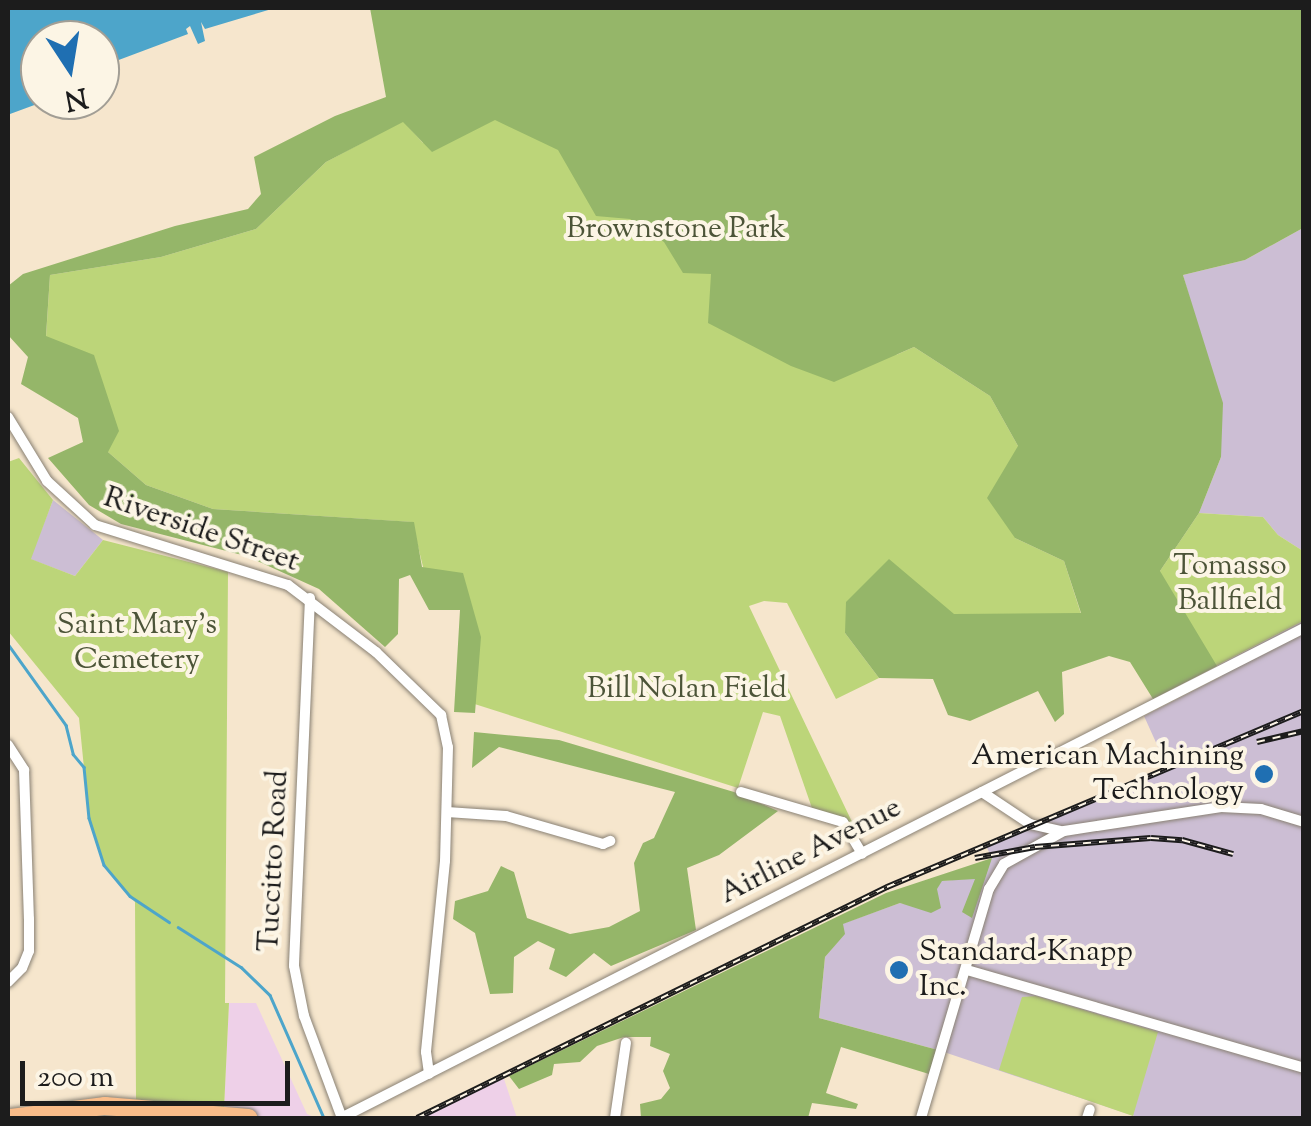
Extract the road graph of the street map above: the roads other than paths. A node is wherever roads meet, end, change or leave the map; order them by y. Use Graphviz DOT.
graph roads {
  1 [pos="8,417"];
  2 [pos="310,598"];
  3 [pos="1304,628"];
  4 [pos="8,745"];
  5 [pos="741,792"];
  6 [pos="982,792"];
  7 [pos="446,812"];
  8 [pos="1304,822"];
  9 [pos="1030,824"];
  10 [pos="1064,832"];
  11 [pos="610,841"];
  12 [pos="1030,850"];
  13 [pos="862,854"];
  14 [pos="967,970"];
  15 [pos="8,982"];
  16 [pos="626,1044"];
  17 [pos="1304,1068"];
  18 [pos="429,1074"];
  19 [pos="10,1118"];
  20 [pos="248,1118"];
  21 [pos="342,1118"];
  22 [pos="615,1118"];
  23 [pos="921,1118"];
  1 -- 2 [label="street, Riverside Street"];
  2 -- 7 [label="street, Riverside Street"];
  2 -- 21 [label="street, Tuccitto Road"];
  3 -- 6 [label="street, Airline Avenue"];
  4 -- 15 [label="street"];
  5 -- 13 [label="street"];
  6 -- 9 [label="street"];
  6 -- 13 [label="street, Airline Avenue"];
  7 -- 11 [label="street"];
  7 -- 18 [label="street, Riverside Street"];
  8 -- 10 [label="street"];
  9 -- 10 [label="street"];
  9 -- 12 [label="street"];
  10 -- 12 [label="street"];
  12 -- 14 [label="street"];
  13 -- 18 [label="street, Airline Avenue"];
  14 -- 17 [label="street"];
  14 -- 23 [label="street"];
  16 -- 22 [label="street"];
  18 -- 21 [label="street, Airline Avenue"];
  19 -- 20 [label="highway"];
}
